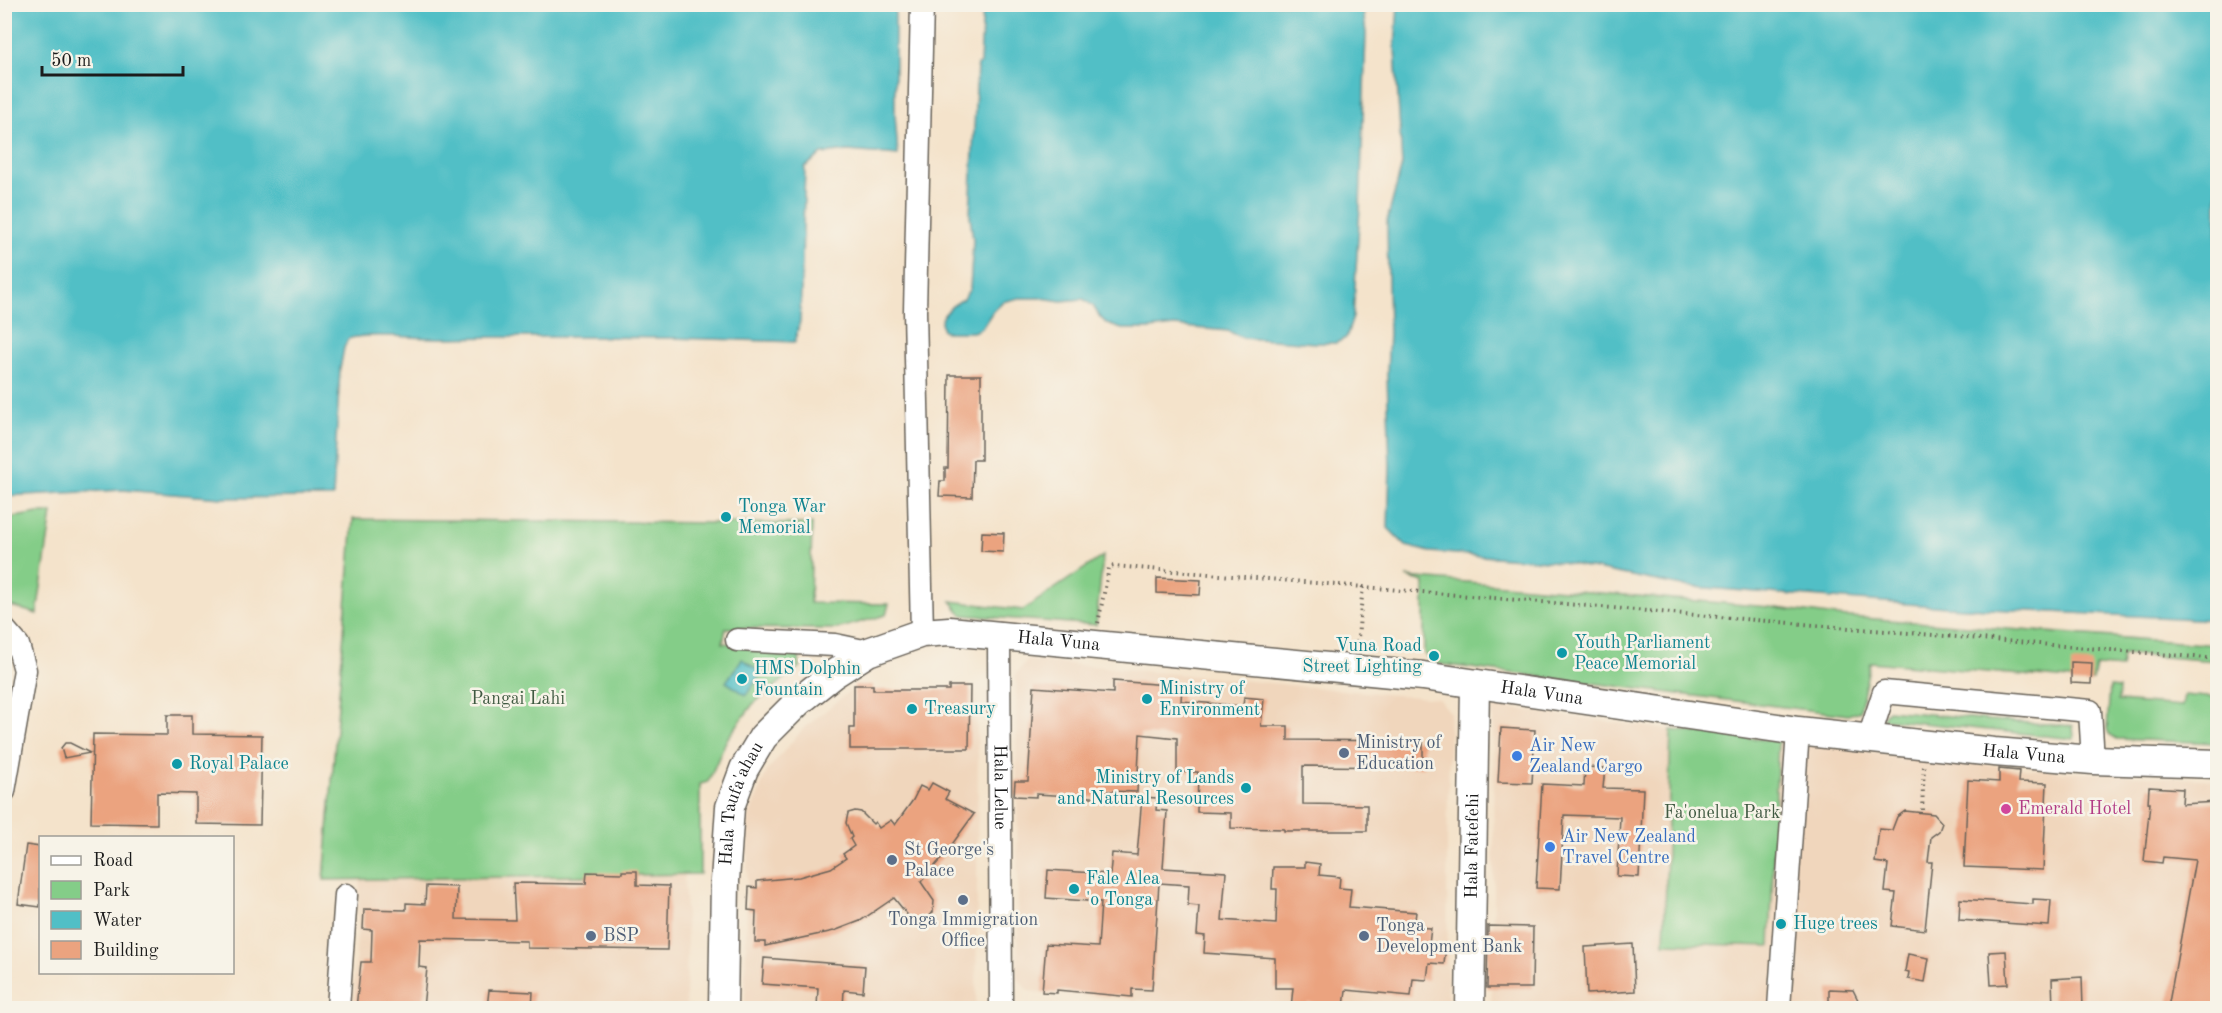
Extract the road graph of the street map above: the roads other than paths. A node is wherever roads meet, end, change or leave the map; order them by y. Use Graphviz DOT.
graph roads {
  1 [pos="922,4"];
  2 [pos="4,629"];
  3 [pos="922,633"];
  4 [pos="999,637"];
  5 [pos="737,640"];
  6 [pos="868,652"];
  7 [pos="1475,684"];
  8 [pos="1798,731"];
  9 [pos="1869,738"];
  10 [pos="2093,760"];
  11 [pos="2217,764"];
  12 [pos="4,791"];
  13 [pos="346,895"];
  14 [pos="338,1008"];
  15 [pos="723,1008"];
  16 [pos="1001,1008"];
  17 [pos="1470,1008"];
  18 [pos="1779,1008"];
  1 -- 3 [label="street"];
  2 -- 12 [label="street"];
  3 -- 4 [label="main road, Hala Vuna"];
  3 -- 6 [label="main road, Hala Vuna"];
  4 -- 7 [label="main road, Hala Vuna"];
  4 -- 16 [label="street, Hala Lelue"];
  5 -- 6 [label="street"];
  6 -- 15 [label="main road, Hala Taufa'ahau"];
  7 -- 8 [label="main road, Hala Vuna"];
  7 -- 17 [label="main road, Hala Fatefehi"];
  8 -- 9 [label="main road, Hala Vuna"];
  8 -- 18 [label="street"];
  9 -- 10 [label="main road, Hala Vuna"];
  9 -- 10 [label="street"];
  10 -- 11 [label="main road, Hala Vuna"];
  13 -- 14 [label="street"];
}
